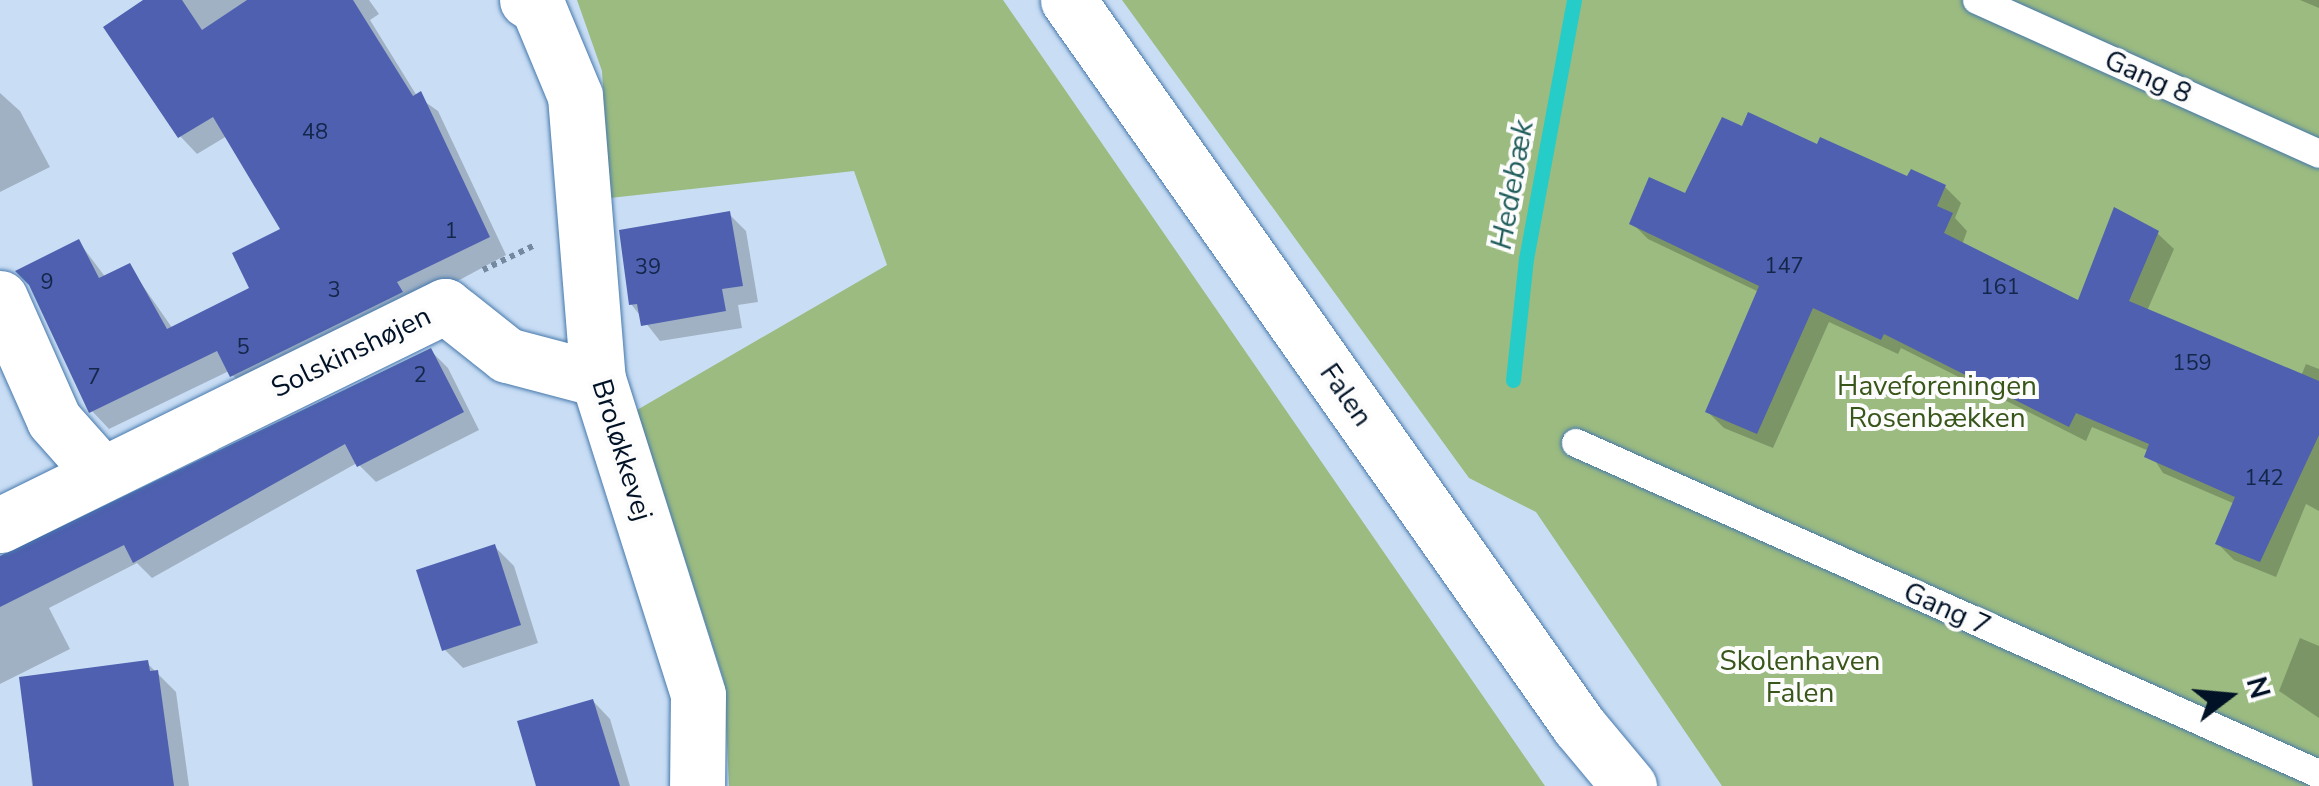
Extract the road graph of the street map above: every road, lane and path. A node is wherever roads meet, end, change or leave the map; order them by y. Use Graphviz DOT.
graph roads {
  1 [pos="526,0"];
  2 [pos="1068,0"];
  3 [pos="1977,0"];
  4 [pos="2319,154"];
  5 [pos="584,223"];
  6 [pos="0,298"];
  7 [pos="445,306"];
  8 [pos="598,379"];
  9 [pos="1576,443"];
  10 [pos="102,474"];
  11 [pos="0,525"];
  12 [pos="2319,774"];
  13 [pos="697,786"];
  14 [pos="1628,786"];
  1 -- 5 [label="street, Broløkkevej"];
  2 -- 14 [label="street, Falen"];
  3 -- 4 [label="lane, Gang 8"];
  5 -- 7 [label="path"];
  5 -- 8 [label="street, Broløkkevej"];
  6 -- 10 [label="street"];
  7 -- 8 [label="street, Solskinshøjen"];
  7 -- 10 [label="street, Solskinshøjen"];
  8 -- 13 [label="street, Broløkkevej"];
  9 -- 12 [label="lane, Gang 7"];
  10 -- 11 [label="street, Solskinshøjen"];
}
